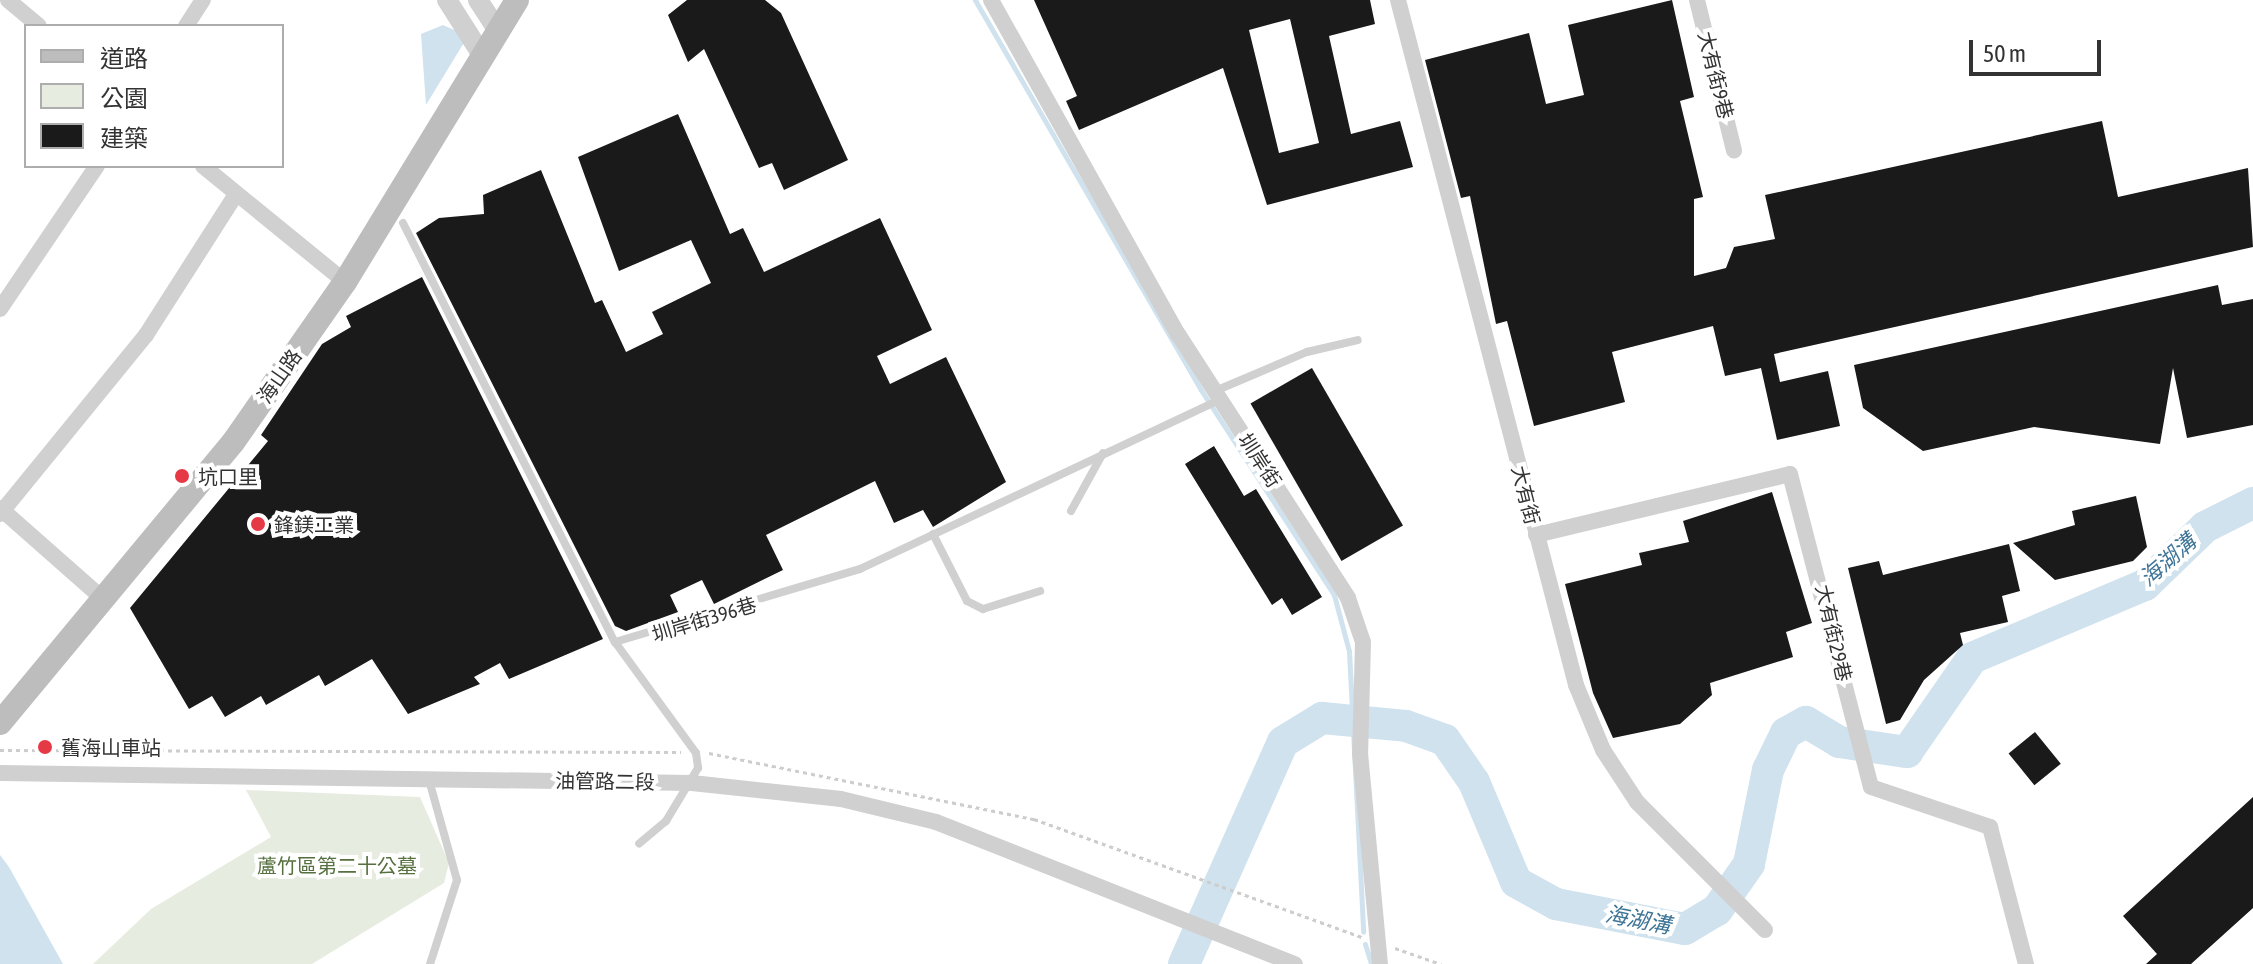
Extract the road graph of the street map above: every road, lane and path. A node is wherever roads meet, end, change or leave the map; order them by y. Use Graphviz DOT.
graph roads {
  1 [pos="8,0"];
  2 [pos="203,0"];
  3 [pos="447,0"];
  4 [pos="478,0"];
  5 [pos="517,0"];
  6 [pos="991,0"];
  7 [pos="1398,0"];
  8 [pos="1697,0"];
  9 [pos="37,24"];
  10 [pos="187,24"];
  11 [pos="498,31"];
  12 [pos="482,55"];
  13 [pos="1734,151"];
  14 [pos="96,168"];
  15 [pos="205,168"];
  16 [pos="236,194"];
  17 [pos="403,223"];
  18 [pos="345,282"];
  19 [pos="0,309"];
  20 [pos="1358,340"];
  21 [pos="1218,397"];
  22 [pos="1104,452"];
  23 [pos="1,511"];
  24 [pos="1071,511"];
  25 [pos="933,534"];
  26 [pos="1536,535"];
  27 [pos="1040,591"];
  28 [pos="102,598"];
  29 [pos="615,642"];
  30 [pos="0,723"];
  31 [pos="0,773"];
  32 [pos="429,780"];
  33 [pos="692,783"];
  34 [pos="639,844"];
  35 [pos="1212,883"];
  36 [pos="1765,930"];
  37 [pos="1375,941"];
  38 [pos="430,964"];
  39 [pos="1295,964"];
  40 [pos="1380,964"];
  41 [pos="1441,964"];
  42 [pos="2026,964"];
  1 -- 9 [label="street"];
  2 -- 10 [label="street"];
  3 -- 12 [label="street"];
  4 -- 11 [label="street"];
  5 -- 11 [label="main road, 海山路"];
  6 -- 21 [label="street, 圳岸街"];
  7 -- 26 [label="street, 大有街"];
  8 -- 13 [label="street, 大有街9巷"];
  11 -- 12 [label="main road, 海山路"];
  12 -- 18 [label="main road, 海山路"];
  14 -- 19 [label="street"];
  15 -- 16 [label="street"];
  16 -- 18 [label="street"];
  16 -- 23 [label="street"];
  17 -- 29 [label="lane"];
  18 -- 28 [label="main road, 海山路"];
  20 -- 21 [label="lane, 圳岸街396巷"];
  21 -- 22 [label="lane, 圳岸街396巷"];
  21 -- 37 [label="street, 圳岸街"];
  22 -- 24 [label="lane"];
  22 -- 25 [label="lane, 圳岸街396巷"];
  23 -- 28 [label="street"];
  25 -- 27 [label="lane"];
  25 -- 29 [label="lane, 圳岸街396巷"];
  26 -- 36 [label="street, 大有街"];
  26 -- 42 [label="street, 大有街29巷"];
  28 -- 30 [label="main road, 海山路"];
  29 -- 33 [label="lane"];
  31 -- 32 [label="street, 油管路二段"];
  32 -- 33 [label="street, 油管路二段"];
  32 -- 38 [label="lane"];
  33 -- 34 [label="lane"];
  33 -- 39 [label="street, 油管路二段"];
  35 -- 37 [label="path"];
  37 -- 40 [label="street, 圳岸街"];
  37 -- 41 [label="path"];
}
